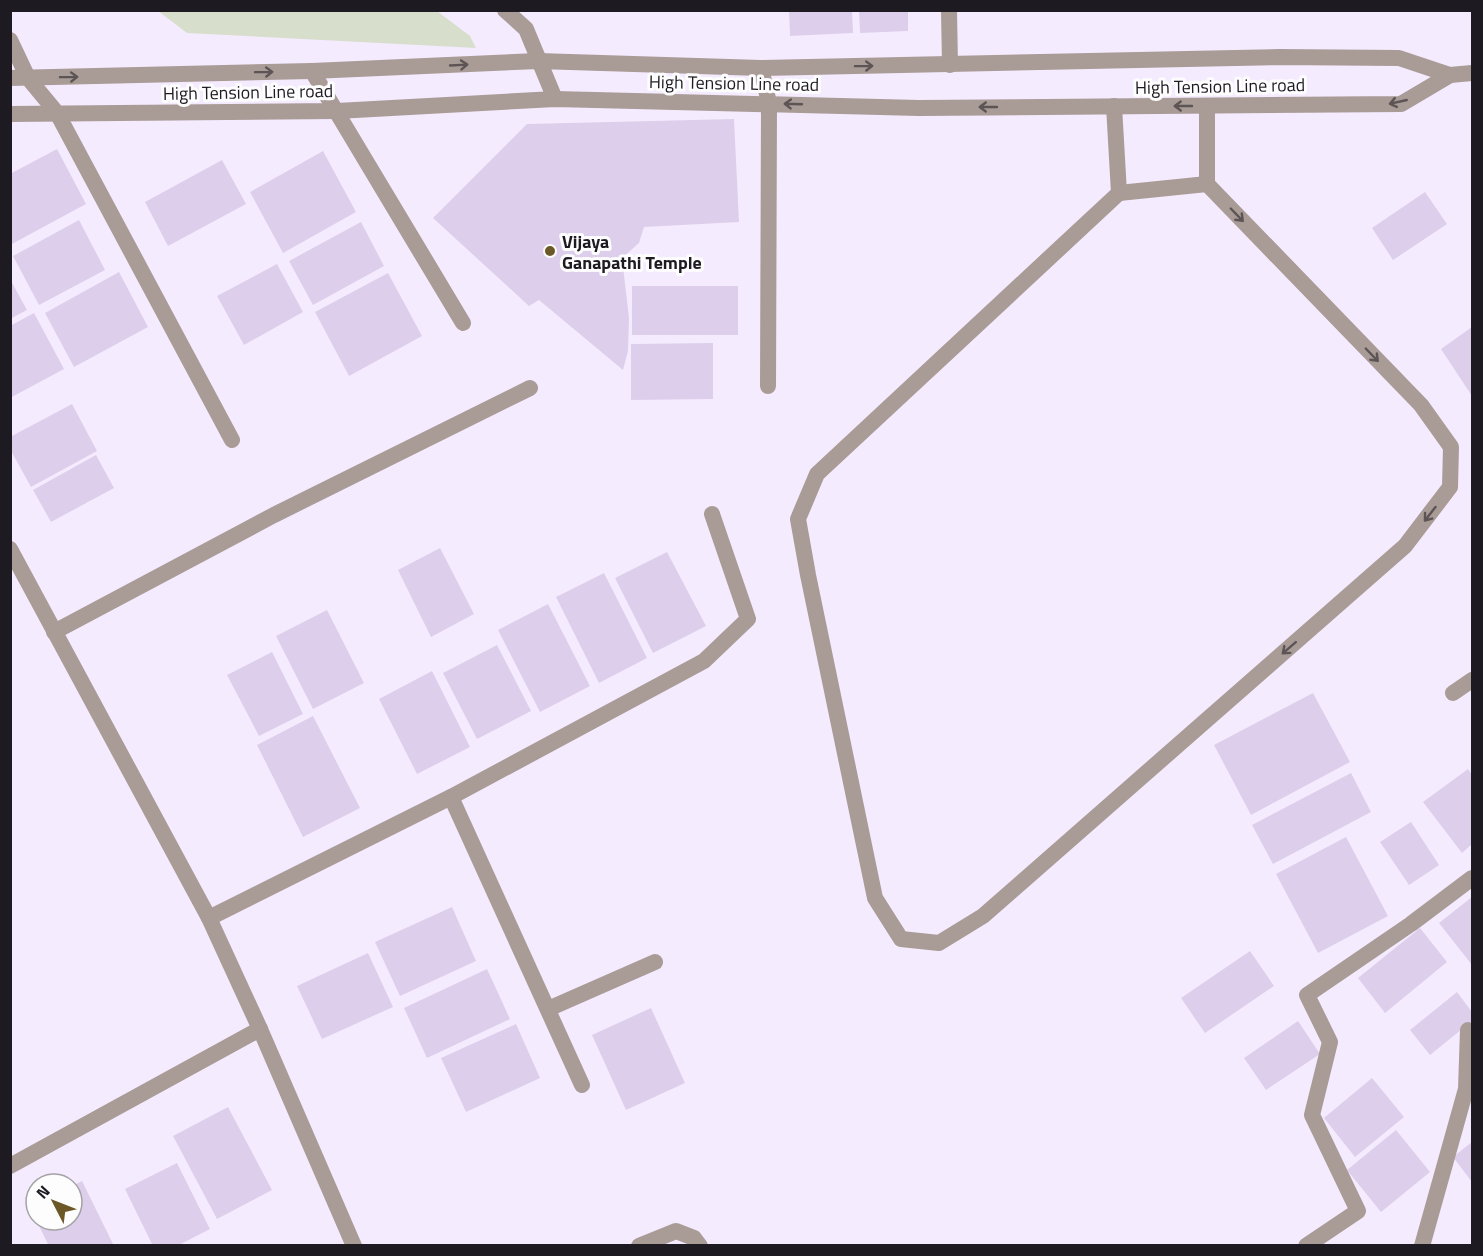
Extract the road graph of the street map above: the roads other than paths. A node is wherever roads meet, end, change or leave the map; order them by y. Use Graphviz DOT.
graph roads {
  1 [pos="505,10"];
  2 [pos="949,10"];
  3 [pos="10,40"];
  4 [pos="538,61"];
  5 [pos="950,65"];
  6 [pos="761,68"];
  7 [pos="312,71"];
  8 [pos="1473,73"];
  9 [pos="1450,75"];
  10 [pos="10,78"];
  11 [pos="28,78"];
  12 [pos="555,99"];
  13 [pos="769,104"];
  14 [pos="1114,106"];
  15 [pos="1207,106"];
  16 [pos="337,111"];
  17 [pos="57,113"];
  18 [pos="10,114"];
  19 [pos="1207,184"];
  20 [pos="1119,193"];
  21 [pos="463,323"];
  22 [pos="768,386"];
  23 [pos="530,388"];
  24 [pos="232,440"];
  25 [pos="712,514"];
  26 [pos="10,549"];
  27 [pos="54,632"];
  28 [pos="1473,680"];
  29 [pos="1453,693"];
  30 [pos="451,797"];
  31 [pos="1473,878"];
  32 [pos="209,918"];
  33 [pos="655,962"];
  34 [pos="548,1009"];
  35 [pos="260,1029"];
  36 [pos="1468,1030"];
  37 [pos="582,1085"];
  38 [pos="10,1166"];
  39 [pos="354,1245"];
  40 [pos="639,1245"];
  41 [pos="700,1245"];
  42 [pos="1306,1245"];
  43 [pos="1422,1245"];
  1 -- 4 [label="street"];
  2 -- 5 [label="street"];
  3 -- 11 [label="street"];
  4 -- 6 [label="street, High Tension Line road"];
  7 -- 4 [label="street, High Tension Line road, one-way"];
  4 -- 12 [label="street"];
  6 -- 5 [label="street, High Tension Line road, one-way"];
  5 -- 9 [label="street, High Tension Line road"];
  6 -- 13 [label="street"];
  11 -- 7 [label="street, High Tension Line road, one-way"];
  7 -- 16 [label="street"];
  8 -- 9 [label="street, High Tension Line road"];
  9 -- 15 [label="street, High Tension Line road, one-way"];
  10 -- 11 [label="street, High Tension Line road"];
  11 -- 17 [label="street"];
  12 -- 13 [label="street, High Tension Line road"];
  12 -- 16 [label="street, High Tension Line road"];
  14 -- 13 [label="street, High Tension Line road, one-way"];
  13 -- 22 [label="street"];
  15 -- 14 [label="street, High Tension Line road, one-way"];
  14 -- 20 [label="street"];
  15 -- 19 [label="street"];
  16 -- 17 [label="street, High Tension Line road"];
  16 -- 21 [label="street"];
  17 -- 18 [label="street, High Tension Line road"];
  17 -- 24 [label="street"];
  19 -- 20 [label="street"];
  19 -- 20 [label="street, one-way"];
  23 -- 27 [label="street"];
  25 -- 30 [label="street"];
  26 -- 27 [label="street"];
  27 -- 32 [label="street"];
  28 -- 29 [label="street"];
  30 -- 32 [label="street"];
  30 -- 34 [label="street"];
  31 -- 42 [label="street"];
  32 -- 35 [label="street"];
  33 -- 34 [label="street"];
  34 -- 37 [label="street"];
  35 -- 38 [label="street"];
  35 -- 39 [label="street"];
  36 -- 43 [label="street"];
  40 -- 41 [label="street"];
}
